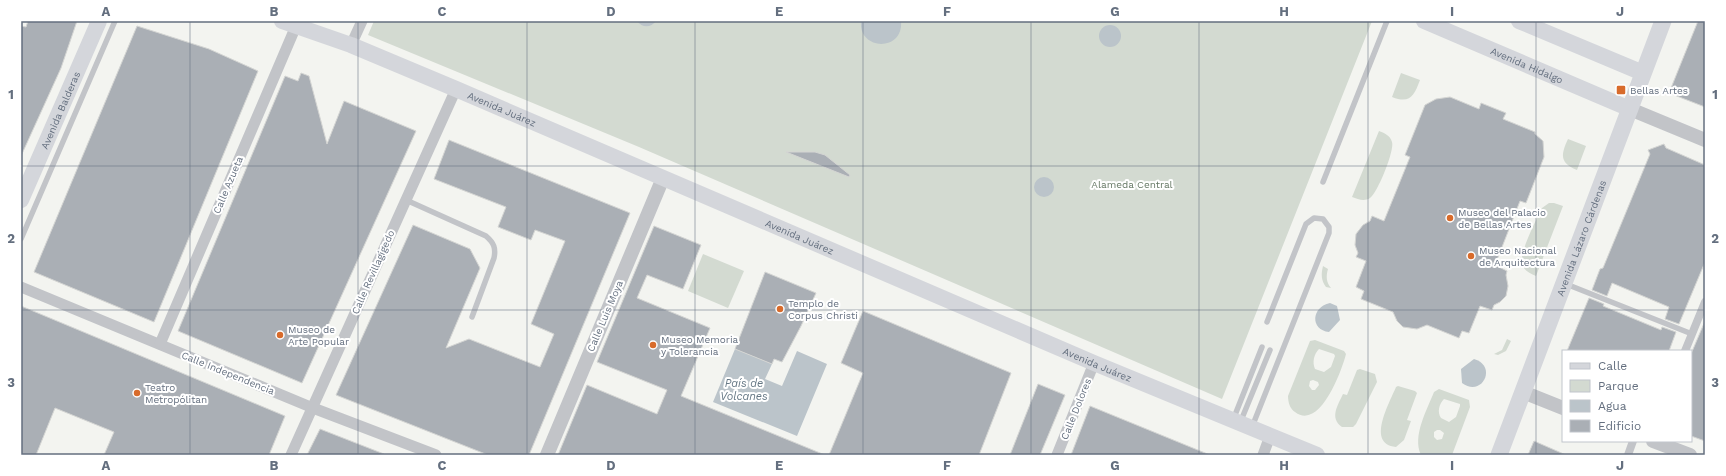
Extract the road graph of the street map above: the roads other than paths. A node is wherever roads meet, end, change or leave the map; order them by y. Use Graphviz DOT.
graph roads {
  1 [pos="98,21"];
  2 [pos="115,21"];
  3 [pos="362,21"];
  4 [pos="1387,21"];
  5 [pos="1424,21"];
  6 [pos="1519,21"];
  7 [pos="1663,21"];
  8 [pos="289,23"];
  9 [pos="351,45"];
  10 [pos="1643,73"];
  11 [pos="456,89"];
  12 [pos="1630,109"];
  13 [pos="1705,140"];
  14 [pos="663,178"];
  15 [pos="1323,182"];
  16 [pos="21,200"];
  17 [pos="406,200"];
  18 [pos="21,239"];
  19 [pos="1564,283"];
  20 [pos="21,287"];
  21 [pos="1705,302"];
  22 [pos="472,317"];
  23 [pos="1267,322"];
  24 [pos="1692,334"];
  25 [pos="160,344"];
  26 [pos="1262,347"];
  27 [pos="1270,350"];
  28 [pos="1685,350"];
  29 [pos="1094,363"];
  30 [pos="1523,392"];
  31 [pos="313,408"];
  32 [pos="1562,408"];
  33 [pos="1242,424"];
  34 [pos="1270,436"];
  35 [pos="1633,442"];
  36 [pos="1656,442"];
  37 [pos="291,455"];
  38 [pos="436,455"];
  39 [pos="547,455"];
  40 [pos="1057,455"];
  41 [pos="1262,455"];
  42 [pos="1317,455"];
  43 [pos="1499,455"];
  44 [pos="1628,455"];
  45 [pos="1690,455"];
  1 -- 16 [label="main road, Avenida Balderas"];
  2 -- 18 [label="lane"];
  3 -- 9 [label="street"];
  4 -- 15 [label="lane"];
  5 -- 12 [label="main road, Avenida Hidalgo"];
  6 -- 10 [label="main road"];
  7 -- 10 [label="main road, Avenida Lázaro Cárdenas"];
  8 -- 9 [label="main road, Avenida Juárez"];
  8 -- 25 [label="street, Calle Azueta"];
  9 -- 11 [label="main road, Avenida Juárez"];
  10 -- 12 [label="main road, Avenida Lázaro Cárdenas"];
  11 -- 14 [label="main road, Avenida Juárez"];
  11 -- 17 [label="street, Calle Revillagigedo"];
  12 -- 13 [label="street"];
  12 -- 19 [label="main road, Avenida Lázaro Cárdenas"];
  14 -- 29 [label="main road, Avenida Juárez"];
  14 -- 39 [label="street, Calle Luis Moya"];
  17 -- 22 [label="lane"];
  17 -- 31 [label="street, Calle Revillagigedo"];
  19 -- 24 [label="lane"];
  19 -- 30 [label="main road, Avenida Lázaro Cárdenas"];
  20 -- 25 [label="street, Calle Independencia"];
  21 -- 24 [label="street"];
  23 -- 33 [label="lane"];
  24 -- 28 [label="street"];
  25 -- 31 [label="street, Calle Independencia"];
  26 -- 33 [label="lane"];
  27 -- 33 [label="lane"];
  29 -- 33 [label="main road, Avenida Juárez"];
  29 -- 40 [label="street, Calle Dolores"];
  30 -- 32 [label="street"];
  30 -- 43 [label="main road, Avenida Lázaro Cárdenas"];
  31 -- 37 [label="street, Calle Revillagigedo"];
  31 -- 38 [label="street, Calle Independencia"];
  33 -- 34 [label="main road, Avenida Juárez"];
  34 -- 41 [label="street"];
  34 -- 42 [label="main road, Avenida Juárez"];
  35 -- 44 [label="street"];
  36 -- 45 [label="street"];
}
